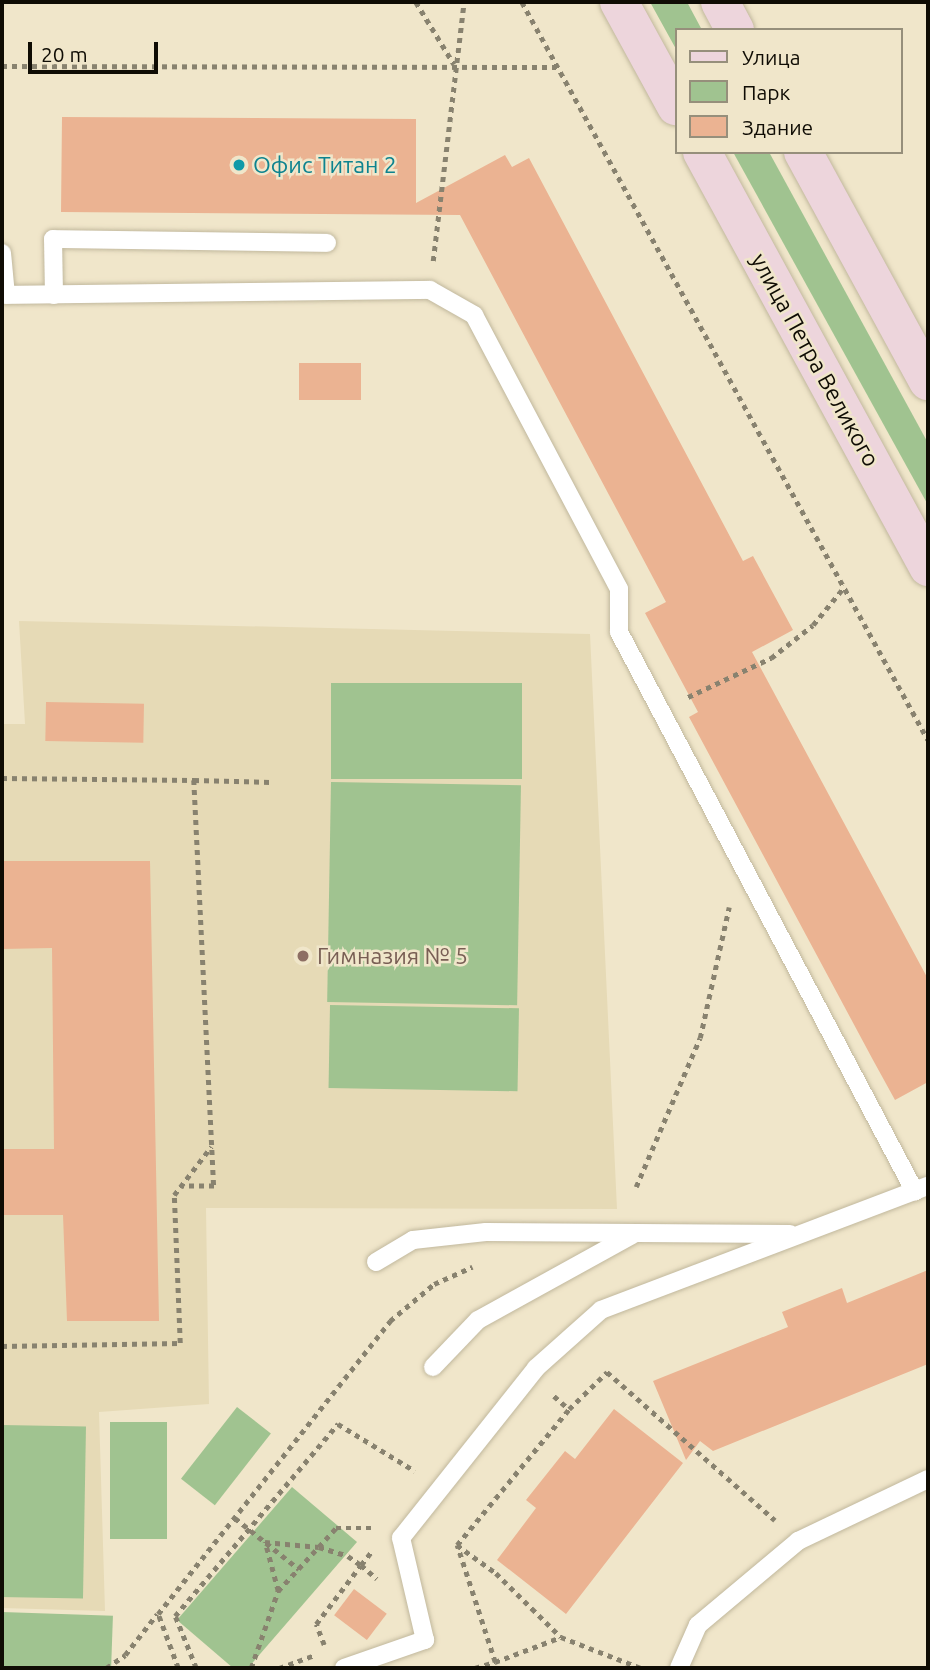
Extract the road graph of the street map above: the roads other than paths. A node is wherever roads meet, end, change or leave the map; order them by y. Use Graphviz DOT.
graph roads {
  1 [pos="619,2"];
  2 [pos="720,2"];
  3 [pos="735,28"];
  4 [pos="674,102"];
  5 [pos="703,154"];
  6 [pos="804,154"];
  7 [pos="327,243"];
  8 [pos="2,253"];
  9 [pos="4,295"];
  10 [pos="54,295"];
  11 [pos="928,381"];
  12 [pos="928,567"];
  13 [pos="921,1189"];
  14 [pos="634,1233"];
  15 [pos="804,1234"];
  16 [pos="376,1262"];
  17 [pos="433,1367"];
  18 [pos="928,1479"];
  19 [pos="344,1668"];
  20 [pos="679,1668"];
  1 -- 4 [label="street"];
  2 -- 3 [label="street"];
  5 -- 12 [label="street, улица Петра Великого"];
  6 -- 11 [label="street"];
  7 -- 10 [label="lane"];
  8 -- 9 [label="lane"];
  9 -- 10 [label="lane"];
  10 -- 13 [label="lane"];
  13 -- 15 [label="lane"];
  14 -- 15 [label="lane"];
  14 -- 16 [label="lane"];
  14 -- 17 [label="lane"];
  15 -- 19 [label="lane"];
  18 -- 20 [label="lane"];
}
